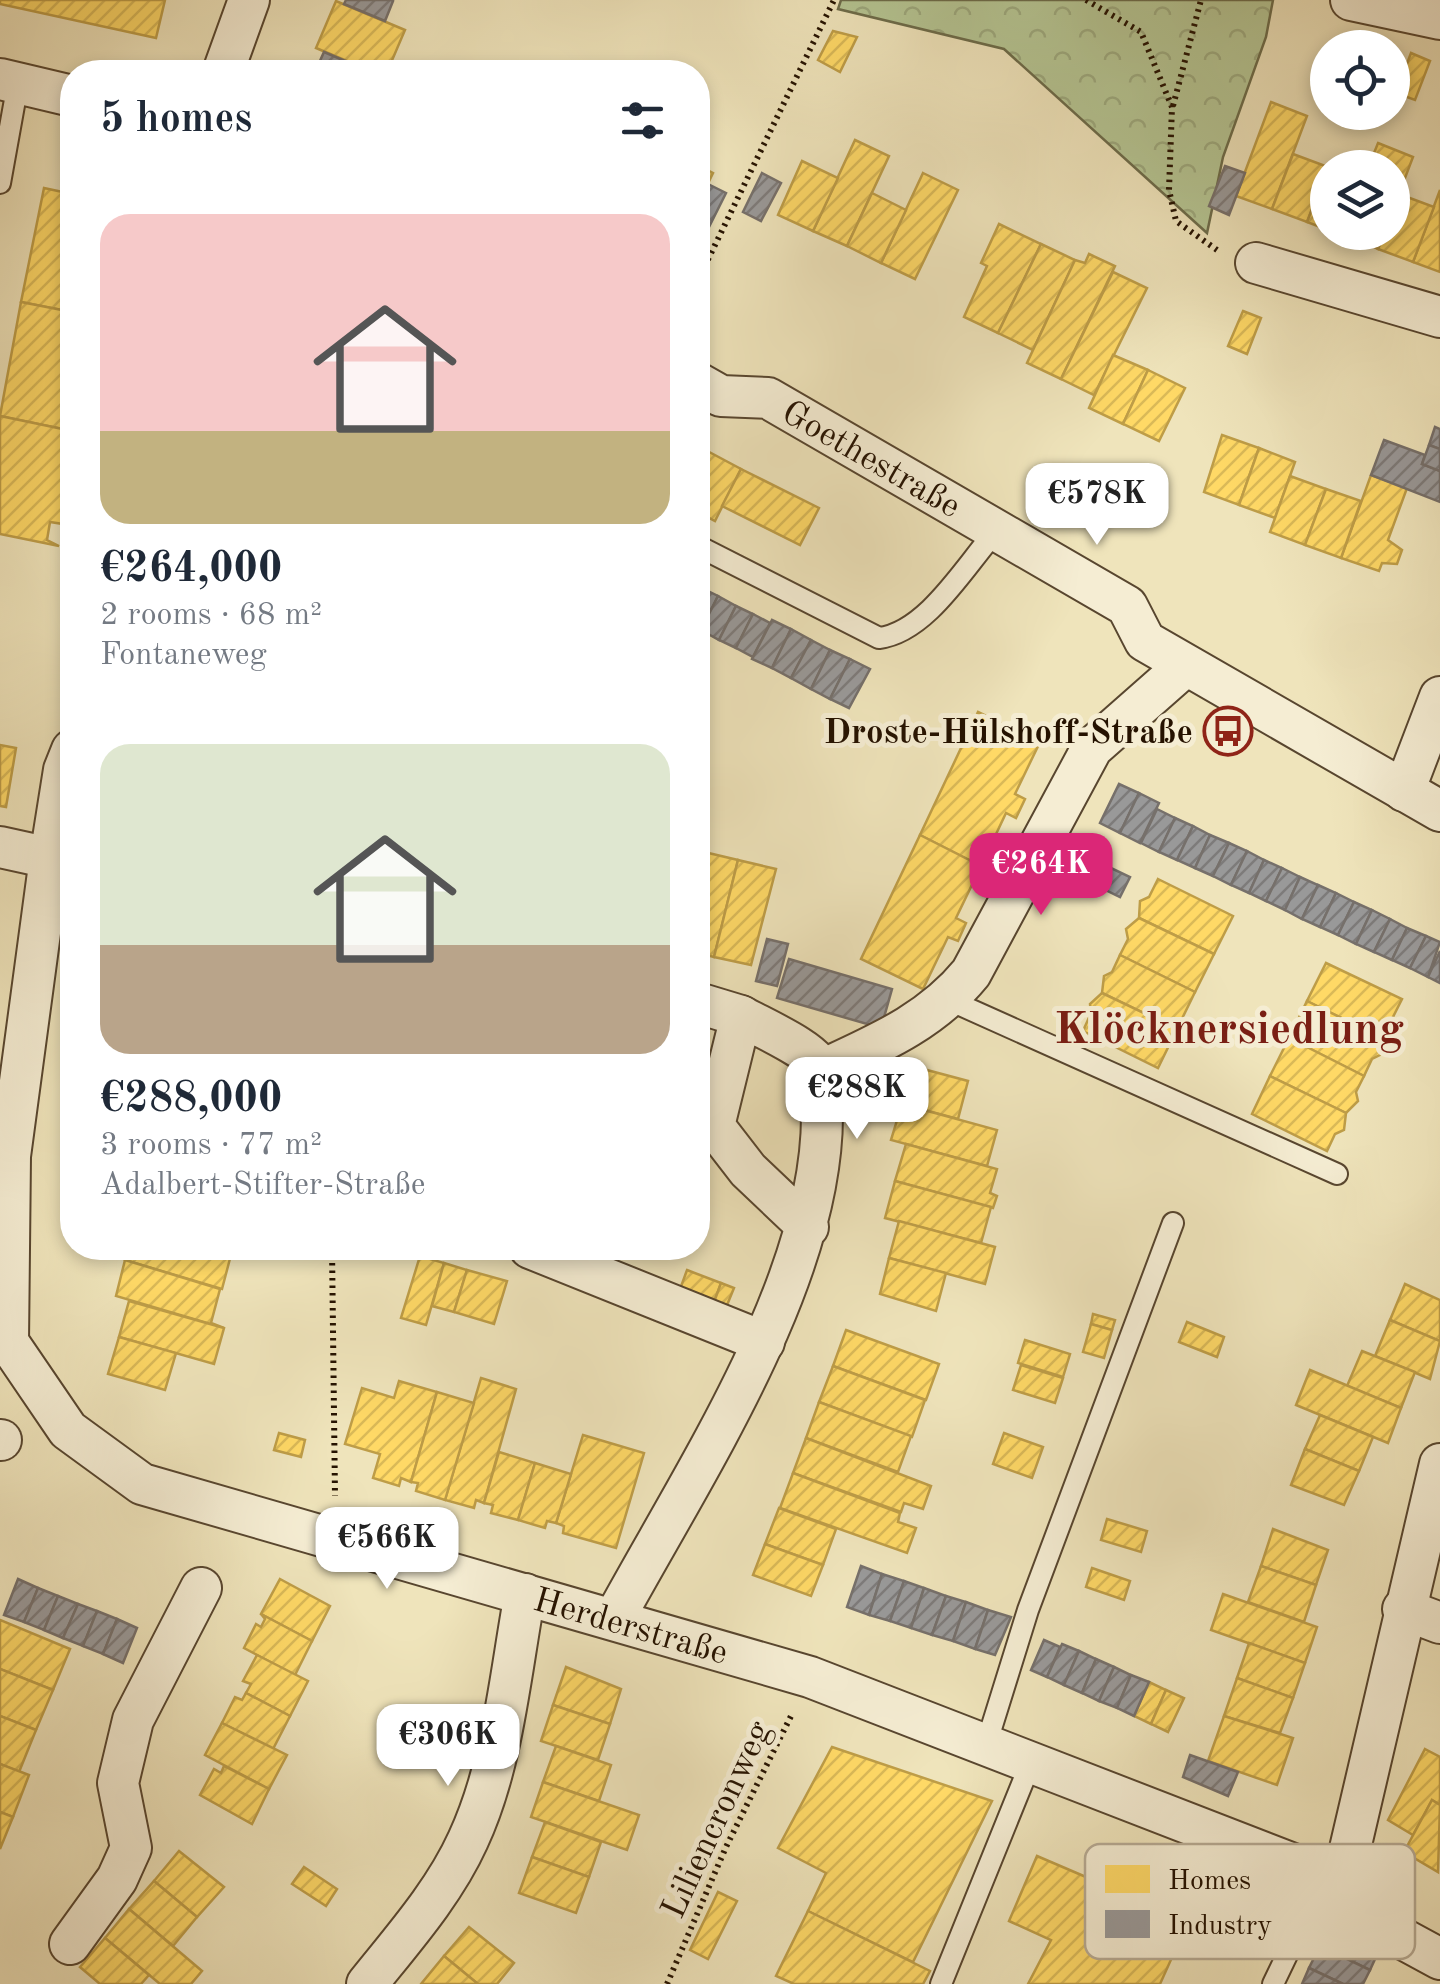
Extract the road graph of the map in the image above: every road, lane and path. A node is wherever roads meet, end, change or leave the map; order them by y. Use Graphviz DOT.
graph roads {
  1 [pos="249,0"];
  2 [pos="834,0"];
  3 [pos="1086,0"];
  4 [pos="1202,0"];
  5 [pos="1350,0"];
  6 [pos="1440,19"];
  7 [pos="227,60"];
  8 [pos="9,81"];
  9 [pos="60,93"];
  10 [pos="1172,107"];
  11 [pos="0,183"];
  12 [pos="710,255"];
  13 [pos="1256,262"];
  14 [pos="1440,317"];
  15 [pos="710,390"];
  16 [pos="996,531"];
  17 [pos="710,552"];
  18 [pos="1185,666"];
  19 [pos="1440,697"];
  20 [pos="1404,791"];
  21 [pos="60,795"];
  22 [pos="1440,811"];
  23 [pos="0,847"];
  24 [pos="50,858"];
  25 [pos="949,1000"];
  26 [pos="710,1007"];
  27 [pos="741,1016"];
  28 [pos="822,1070"];
  29 [pos="5,1155"];
  30 [pos="1337,1174"];
  31 [pos="1174,1222"];
  32 [pos="808,1226"];
  33 [pos="332,1260"];
  34 [pos="560,1260"];
  35 [pos="764,1342"];
  36 [pos="1438,1468"];
  37 [pos="336,1542"];
  38 [pos="202,1588"];
  39 [pos="525,1594"];
  40 [pos="1403,1609"];
  41 [pos="614,1620"];
  42 [pos="1440,1623"];
  43 [pos="810,1677"];
  44 [pos="986,1745"];
  45 [pos="1032,1762"];
  46 [pos="1244,1844"];
  47 [pos="1343,1844"];
  48 [pos="70,1944"];
  49 [pos="1415,1945"];
  50 [pos="1287,1959"];
  51 [pos="1440,1959"];
  52 [pos="367,1984"];
  53 [pos="667,1984"];
  54 [pos="941,1984"];
  55 [pos="1272,1984"];
  1 -- 7 [label="street"];
  2 -- 12 [label="path"];
  3 -- 10 [label="path"];
  4 -- 10 [label="path"];
  5 -- 6 [label="street"];
  8 -- 9 [label="street"];
  8 -- 11 [label="lane"];
  10 -- 13 [label="path"];
  13 -- 14 [label="street"];
  15 -- 16 [label="street, Goethestraße"];
  16 -- 17 [label="lane"];
  16 -- 18 [label="street, Goethestraße"];
  18 -- 20 [label="street, Goethestraße"];
  18 -- 25 [label="street"];
  19 -- 20 [label="street"];
  20 -- 22 [label="street, Goethestraße"];
  21 -- 24 [label="street, Herderstraße"];
  23 -- 24 [label="street"];
  24 -- 29 [label="street, Herderstraße"];
  25 -- 28 [label="street"];
  25 -- 30 [label="lane"];
  26 -- 27 [label="street"];
  27 -- 28 [label="street"];
  27 -- 32 [label="street"];
  28 -- 32 [label="street"];
  29 -- 37 [label="street, Herderstraße"];
  31 -- 44 [label="lane"];
  32 -- 35 [label="street"];
  33 -- 37 [label="path"];
  34 -- 35 [label="street"];
  35 -- 41 [label="street"];
  36 -- 40 [label="street"];
  37 -- 39 [label="street, Herderstraße"];
  38 -- 48 [label="street"];
  39 -- 41 [label="street, Herderstraße"];
  39 -- 52 [label="street"];
  40 -- 42 [label="street"];
  40 -- 47 [label="street"];
  41 -- 43 [label="street, Herderstraße"];
  43 -- 44 [label="street, Herderstraße"];
  43 -- 53 [label="path, Liliencronweg"];
  44 -- 45 [label="street, Herderstraße"];
  45 -- 46 [label="street, Herderstraße"];
  45 -- 54 [label="lane"];
  49 -- 51 [label="street"];
  50 -- 55 [label="lane"];
}
